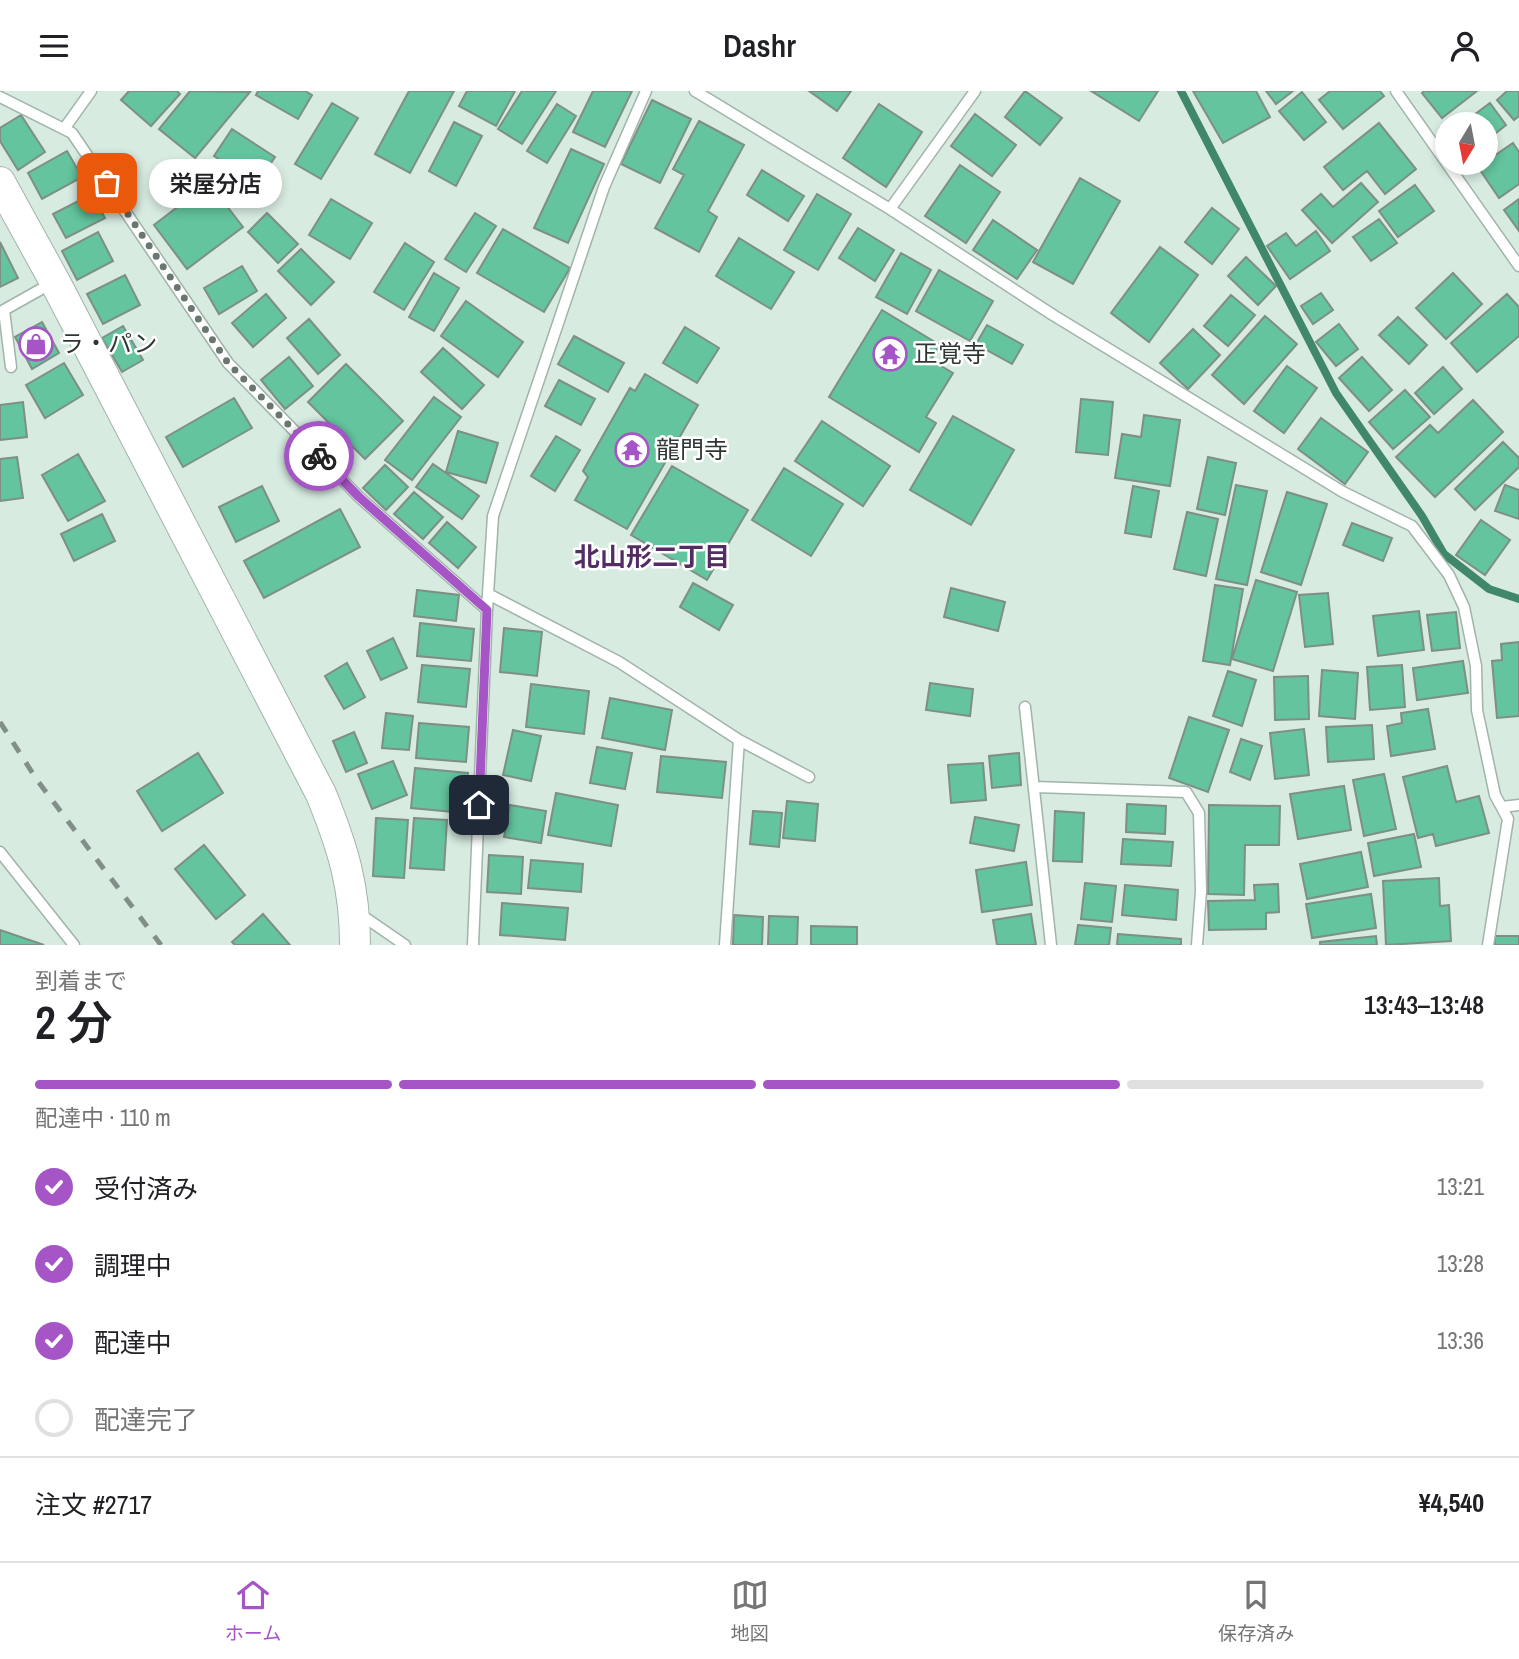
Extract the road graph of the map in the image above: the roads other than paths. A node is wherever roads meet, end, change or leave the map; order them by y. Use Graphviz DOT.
graph roads {
  1 [pos="91,91"];
  2 [pos="646,91"];
  3 [pos="695,91"];
  4 [pos="975,91"];
  5 [pos="1396,91"];
  6 [pos="0,97"];
  7 [pos="64,129"];
  8 [pos="0,182"];
  9 [pos="890,209"];
  10 [pos="1519,266"];
  11 [pos="55,282"];
  12 [pos="11,367"];
  13 [pos="488,594"];
  14 [pos="487,610"];
  15 [pos="1025,707"];
  16 [pos="739,740"];
  17 [pos="808,777"];
  18 [pos="1035,787"];
  19 [pos="1519,805"];
  20 [pos="1502,807"];
  21 [pos="0,852"];
  22 [pos="355,910"];
  23 [pos="74,945"];
  24 [pos="355,945"];
  25 [pos="405,945"];
  26 [pos="473,945"];
  27 [pos="725,945"];
  28 [pos="1051,945"];
  29 [pos="1197,945"];
  30 [pos="1488,945"];
  1 -- 7 [label="lane"];
  2 -- 13 [label="lane"];
  3 -- 9 [label="lane"];
  4 -- 9 [label="lane"];
  5 -- 10 [label="lane"];
  6 -- 7 [label="lane"];
  7 -- 14 [label="lane"];
  8 -- 11 [label="street"];
  9 -- 20 [label="lane"];
  11 -- 12 [label="lane"];
  11 -- 22 [label="street"];
  13 -- 14 [label="lane"];
  13 -- 16 [label="lane"];
  14 -- 26 [label="lane"];
  15 -- 18 [label="lane"];
  16 -- 17 [label="lane"];
  16 -- 27 [label="lane"];
  18 -- 28 [label="lane"];
  18 -- 29 [label="lane"];
  19 -- 20 [label="lane"];
  20 -- 30 [label="lane"];
  21 -- 23 [label="lane"];
  22 -- 24 [label="street"];
  22 -- 25 [label="lane"];
}
